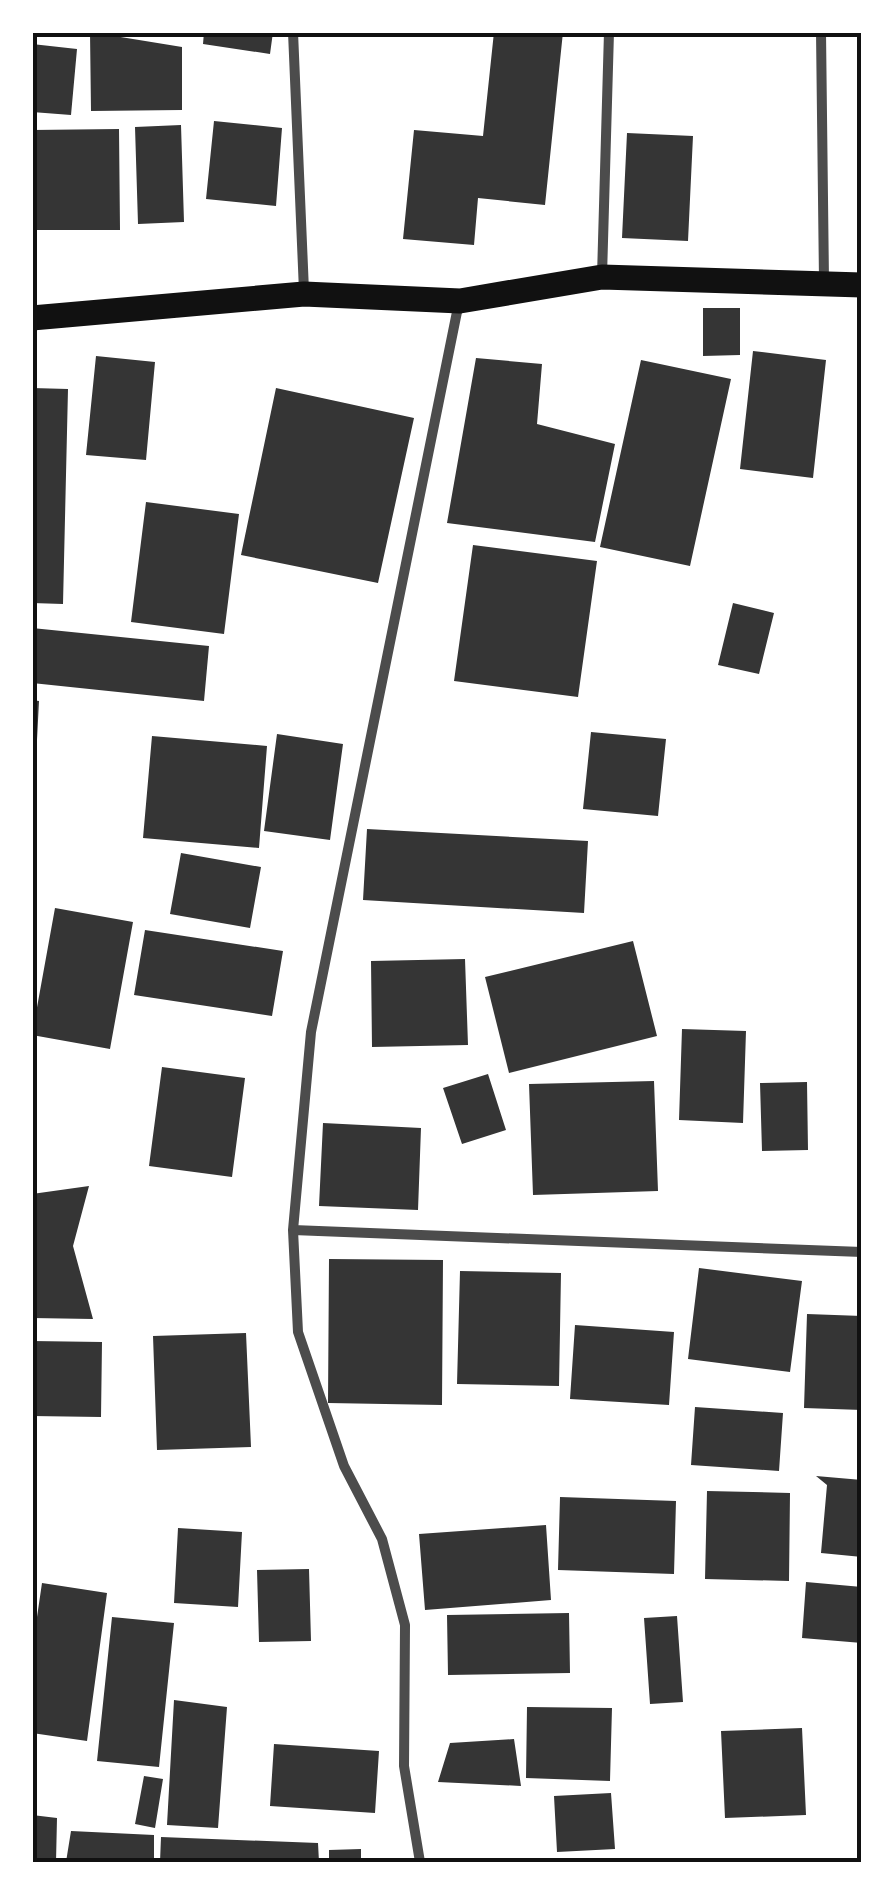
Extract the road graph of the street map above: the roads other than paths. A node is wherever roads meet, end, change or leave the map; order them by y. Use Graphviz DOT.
graph roads {
  1 [pos="293,32"];
  2 [pos="609,32"];
  3 [pos="821,32"];
  4 [pos="602,277"];
  5 [pos="862,285"];
  6 [pos="824,286"];
  7 [pos="304,294"];
  8 [pos="460,301"];
  9 [pos="32,318"];
  10 [pos="293,1230"];
  11 [pos="862,1252"];
  12 [pos="420,1862"];
  1 -- 7 [label="street"];
  2 -- 4 [label="street"];
  3 -- 6 [label="street"];
  4 -- 6 [label="main road"];
  4 -- 8 [label="main road"];
  5 -- 6 [label="main road"];
  7 -- 8 [label="main road"];
  7 -- 9 [label="main road"];
  8 -- 10 [label="street"];
  10 -- 11 [label="street"];
  10 -- 12 [label="street"];
}
